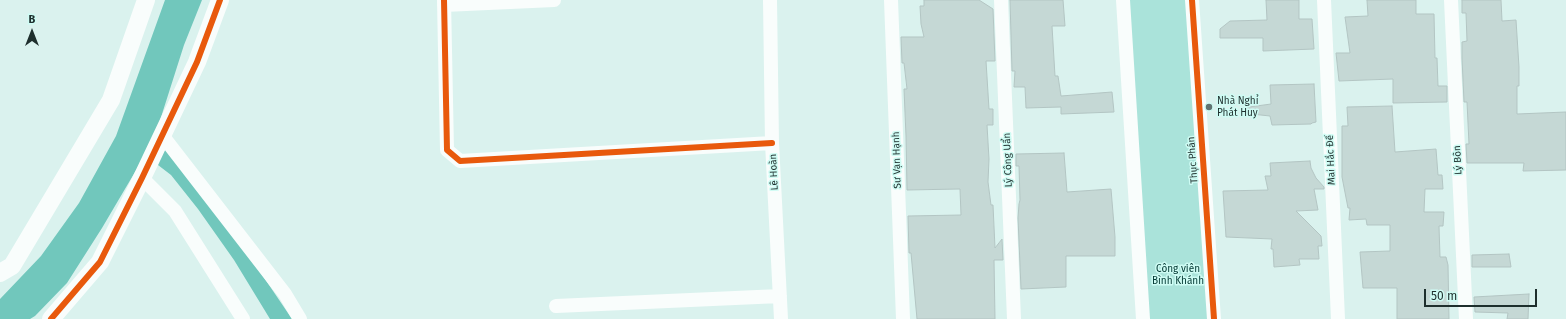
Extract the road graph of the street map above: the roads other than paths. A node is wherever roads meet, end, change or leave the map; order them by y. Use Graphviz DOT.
graph roads {
  1 [pos="146,0"];
  2 [pos="220,0"];
  3 [pos="554,0"];
  4 [pos="770,0"];
  5 [pos="891,0"];
  6 [pos="1002,0"];
  7 [pos="1123,0"];
  8 [pos="1192,0"];
  9 [pos="1324,0"];
  10 [pos="1451,0"];
  11 [pos="444,3"];
  12 [pos="161,137"];
  13 [pos="772,143"];
  14 [pos="145,172"];
  15 [pos="0,273"];
  16 [pos="780,296"];
  17 [pos="556,306"];
  18 [pos="51,319"];
  19 [pos="243,319"];
  20 [pos="300,319"];
  21 [pos="781,319"];
  22 [pos="903,319"];
  23 [pos="1014,319"];
  24 [pos="1143,319"];
  25 [pos="1214,319"];
  26 [pos="1338,319"];
  27 [pos="1466,319"];
  1 -- 15 [label="street"];
  2 -- 12 [label="street"];
  3 -- 11 [label="street"];
  4 -- 13 [label="street, Lê Hoàn"];
  5 -- 22 [label="street, Sư Vạn Hạnh"];
  6 -- 23 [label="street, Lý Công Uẩn"];
  7 -- 24 [label="street"];
  8 -- 25 [label="street, Thục Phán"];
  9 -- 26 [label="street, Mai Hắc Đế"];
  10 -- 27 [label="street, Lý Bôn"];
  11 -- 13 [label="street"];
  12 -- 14 [label="street"];
  12 -- 20 [label="street"];
  13 -- 16 [label="street, Lê Hoàn"];
  14 -- 18 [label="street"];
  14 -- 19 [label="street"];
  16 -- 17 [label="street"];
  16 -- 21 [label="street, Lê Hoàn"];
}
